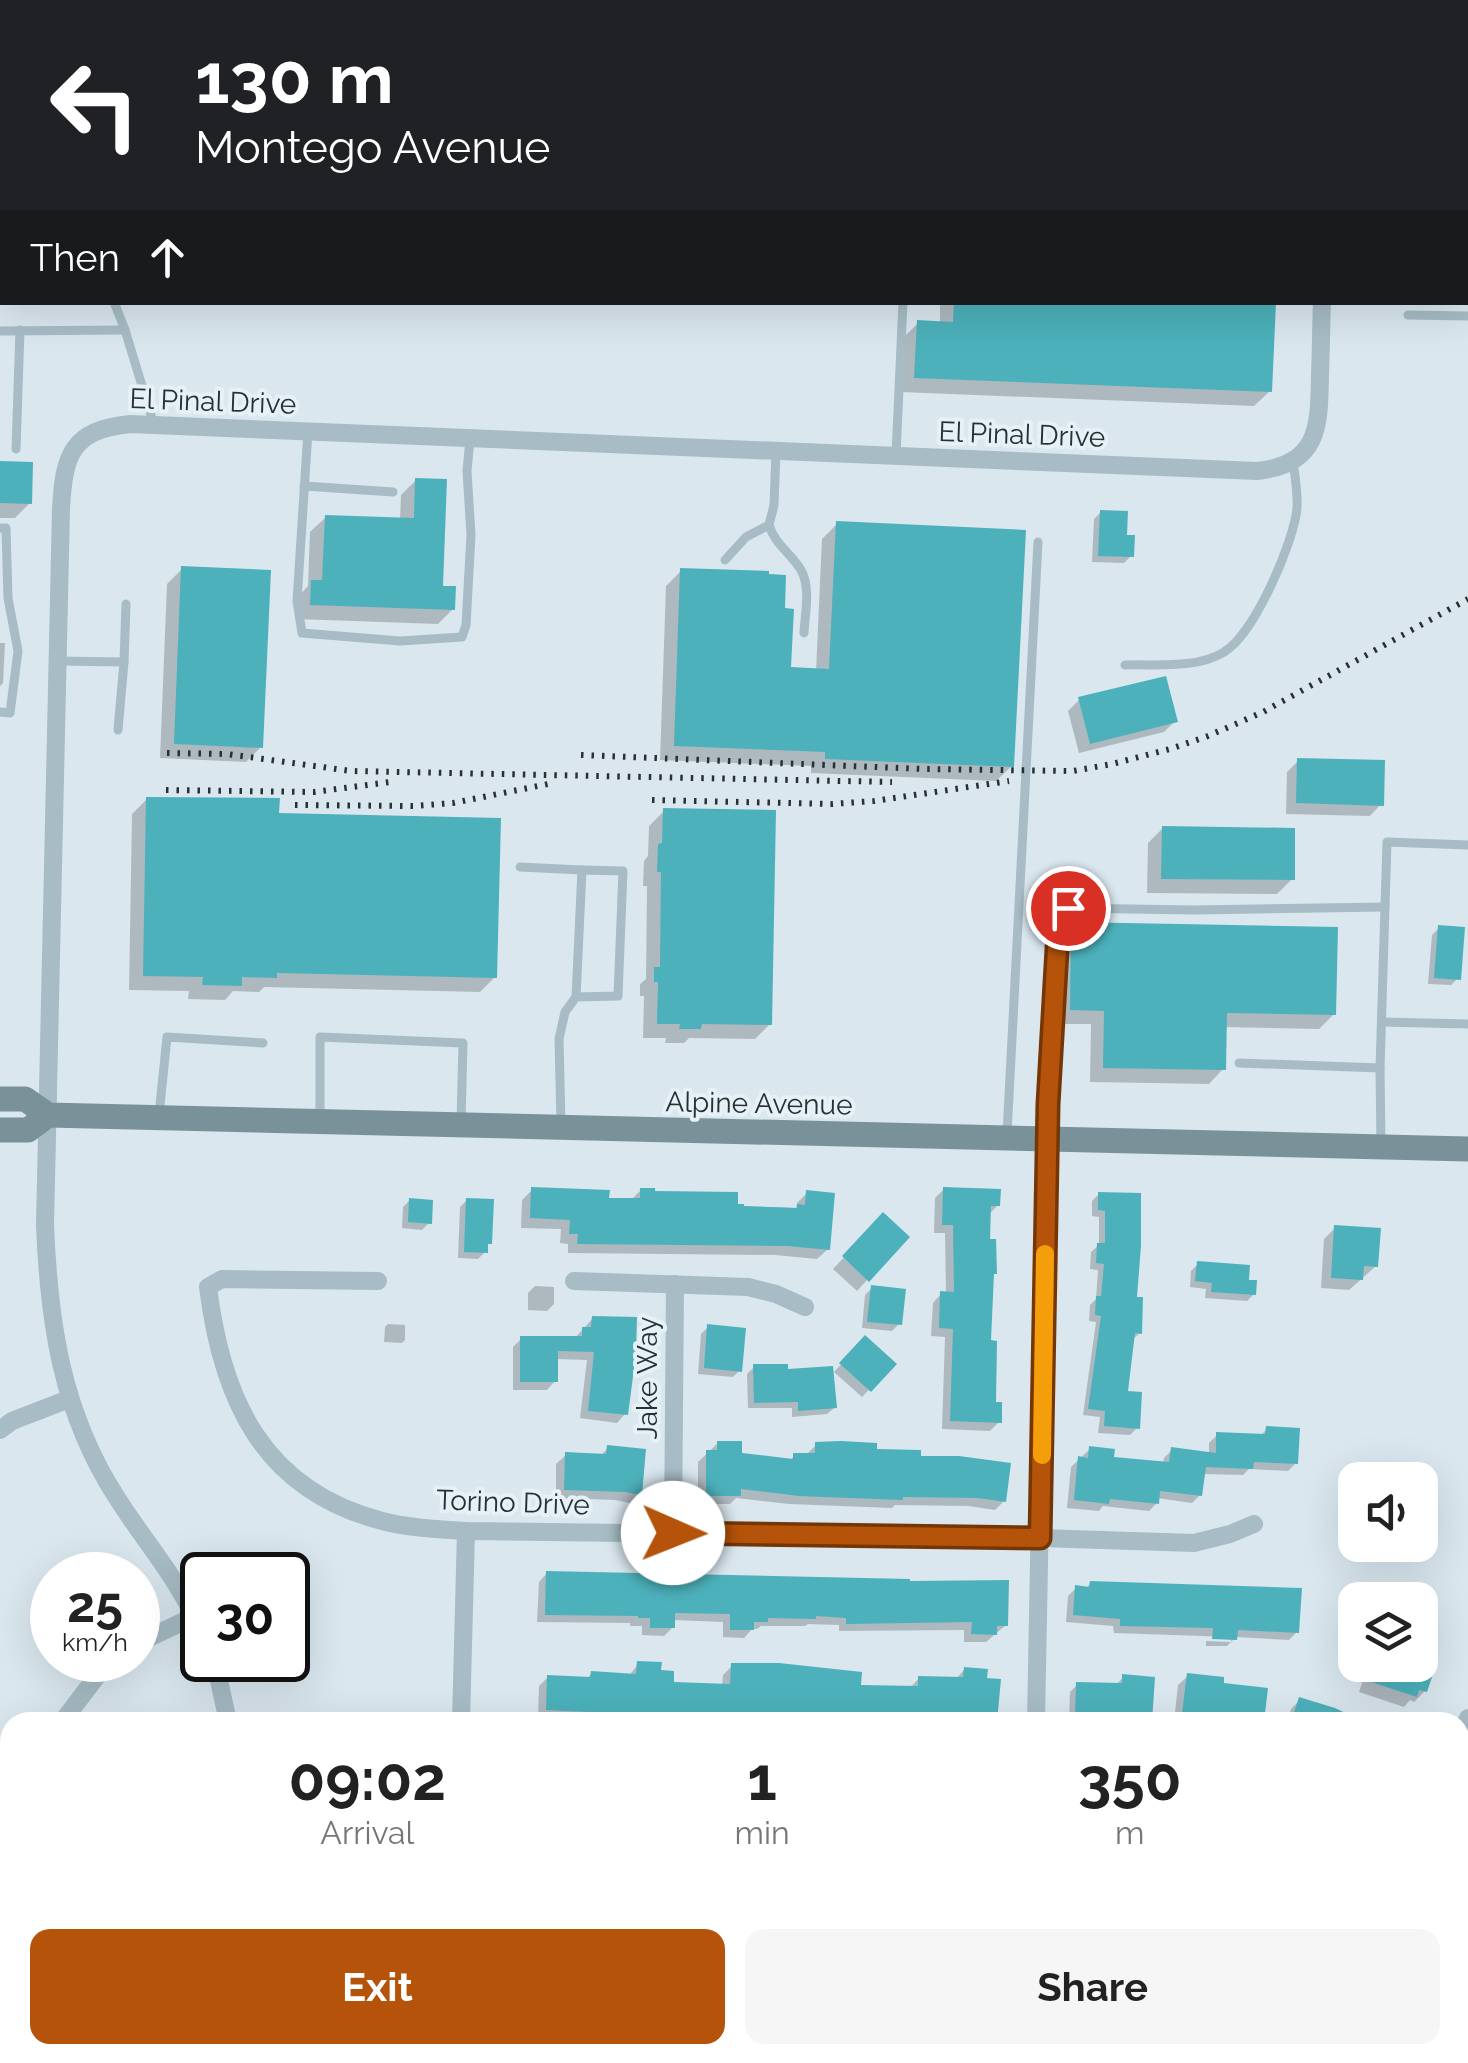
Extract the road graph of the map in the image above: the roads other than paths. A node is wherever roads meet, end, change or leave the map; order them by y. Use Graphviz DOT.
graph roads {
  1 [pos="115,305"];
  2 [pos="903,305"];
  3 [pos="1322,305"];
  4 [pos="1408,315"];
  5 [pos="1468,316"];
  6 [pos="0,330"];
  7 [pos="20,330"];
  8 [pos="125,330"];
  9 [pos="154,425"];
  10 [pos="308,432"];
  11 [pos="470,438"];
  12 [pos="16,449"];
  13 [pos="776,451"];
  14 [pos="896,456"];
  15 [pos="1293,462"];
  16 [pos="304,486"];
  17 [pos="393,492"];
  18 [pos="769,525"];
  19 [pos="0,528"];
  20 [pos="1038,542"];
  21 [pos="725,560"];
  22 [pos="126,604"];
  23 [pos="804,633"];
  24 [pos="58,661"];
  25 [pos="124,662"];
  26 [pos="1125,665"];
  27 [pos="0,712"];
  28 [pos="118,730"];
  29 [pos="1468,845"];
  30 [pos="520,867"];
  31 [pos="582,870"];
  32 [pos="1385,907"];
  33 [pos="576,998"];
  34 [pos="1382,1022"];
  35 [pos="1468,1024"];
  36 [pos="263,1043"];
  37 [pos="1239,1063"];
  38 [pos="1380,1068"];
  39 [pos="0,1099"];
  40 [pos="48,1115"];
  41 [pos="159,1118"];
  42 [pos="320,1122"];
  43 [pos="461,1126"];
  44 [pos="561,1128"];
  45 [pos="0,1130"];
  46 [pos="1007,1139"];
  47 [pos="1046,1140"];
  48 [pos="1381,1148"];
  49 [pos="1468,1149"];
  50 [pos="378,1281"];
  51 [pos="574,1281"];
  52 [pos="675,1284"];
  53 [pos="805,1307"];
  54 [pos="69,1399"];
  55 [pos="0,1430"];
  56 [pos="1254,1524"];
  57 [pos="466,1531"];
  58 [pos="673,1533"];
  59 [pos="1040,1538"];
  60 [pos="180,1587"];
  61 [pos="92,1682"];
  62 [pos="220,1682"];
  63 [pos="70,1712"];
  64 [pos="226,1712"];
  65 [pos="460,1712"];
  66 [pos="1036,1712"];
  1 -- 8 [label="lane"];
  2 -- 14 [label="lane"];
  3 -- 15 [label="street"];
  4 -- 5 [label="lane"];
  6 -- 7 [label="lane"];
  7 -- 8 [label="lane"];
  7 -- 12 [label="lane"];
  8 -- 9 [label="lane"];
  9 -- 10 [label="street, El Pinal Drive"];
  9 -- 24 [label="street, El Pinal Drive"];
  10 -- 11 [label="street, El Pinal Drive"];
  10 -- 16 [label="lane"];
  11 -- 13 [label="street, El Pinal Drive"];
  11 -- 16 [label="lane"];
  13 -- 14 [label="street, El Pinal Drive"];
  13 -- 18 [label="lane"];
  14 -- 15 [label="street, El Pinal Drive"];
  15 -- 26 [label="lane"];
  16 -- 17 [label="lane"];
  18 -- 21 [label="lane"];
  18 -- 23 [label="lane"];
  19 -- 27 [label="lane"];
  20 -- 46 [label="lane"];
  22 -- 25 [label="lane"];
  24 -- 25 [label="lane"];
  24 -- 40 [label="street, El Pinal Drive"];
  25 -- 28 [label="lane"];
  29 -- 32 [label="lane"];
  30 -- 31 [label="lane"];
  31 -- 33 [label="lane"];
  31 -- 33 [label="lane"];
  32 -- 34 [label="lane"];
  32 -- 47 [label="lane"];
  33 -- 44 [label="lane"];
  34 -- 35 [label="lane"];
  34 -- 38 [label="lane"];
  36 -- 41 [label="lane"];
  37 -- 38 [label="lane"];
  38 -- 48 [label="lane"];
  39 -- 40 [label="street, Alpine Avenue"];
  40 -- 41 [label="street, Alpine Avenue"];
  40 -- 45 [label="street, Alpine Avenue"];
  40 -- 54 [label="street, El Pinal Drive"];
  41 -- 42 [label="street, Alpine Avenue"];
  42 -- 43 [label="street, Alpine Avenue"];
  42 -- 43 [label="lane"];
  43 -- 44 [label="street, Alpine Avenue"];
  44 -- 46 [label="street, Alpine Avenue"];
  46 -- 47 [label="street, Alpine Avenue"];
  47 -- 48 [label="street, Alpine Avenue"];
  47 -- 59 [label="street"];
  48 -- 49 [label="street, Alpine Avenue"];
  50 -- 57 [label="street, Torino Drive"];
  51 -- 52 [label="street"];
  52 -- 53 [label="street"];
  52 -- 58 [label="street, Jake Way"];
  54 -- 55 [label="street"];
  54 -- 60 [label="street, El Pinal Drive"];
  56 -- 59 [label="street, Torino Drive"];
  57 -- 58 [label="street, Torino Drive"];
  57 -- 65 [label="street"];
  58 -- 59 [label="street, Torino Drive"];
  59 -- 66 [label="street"];
  61 -- 63 [label="street"];
  62 -- 64 [label="street"];
}
